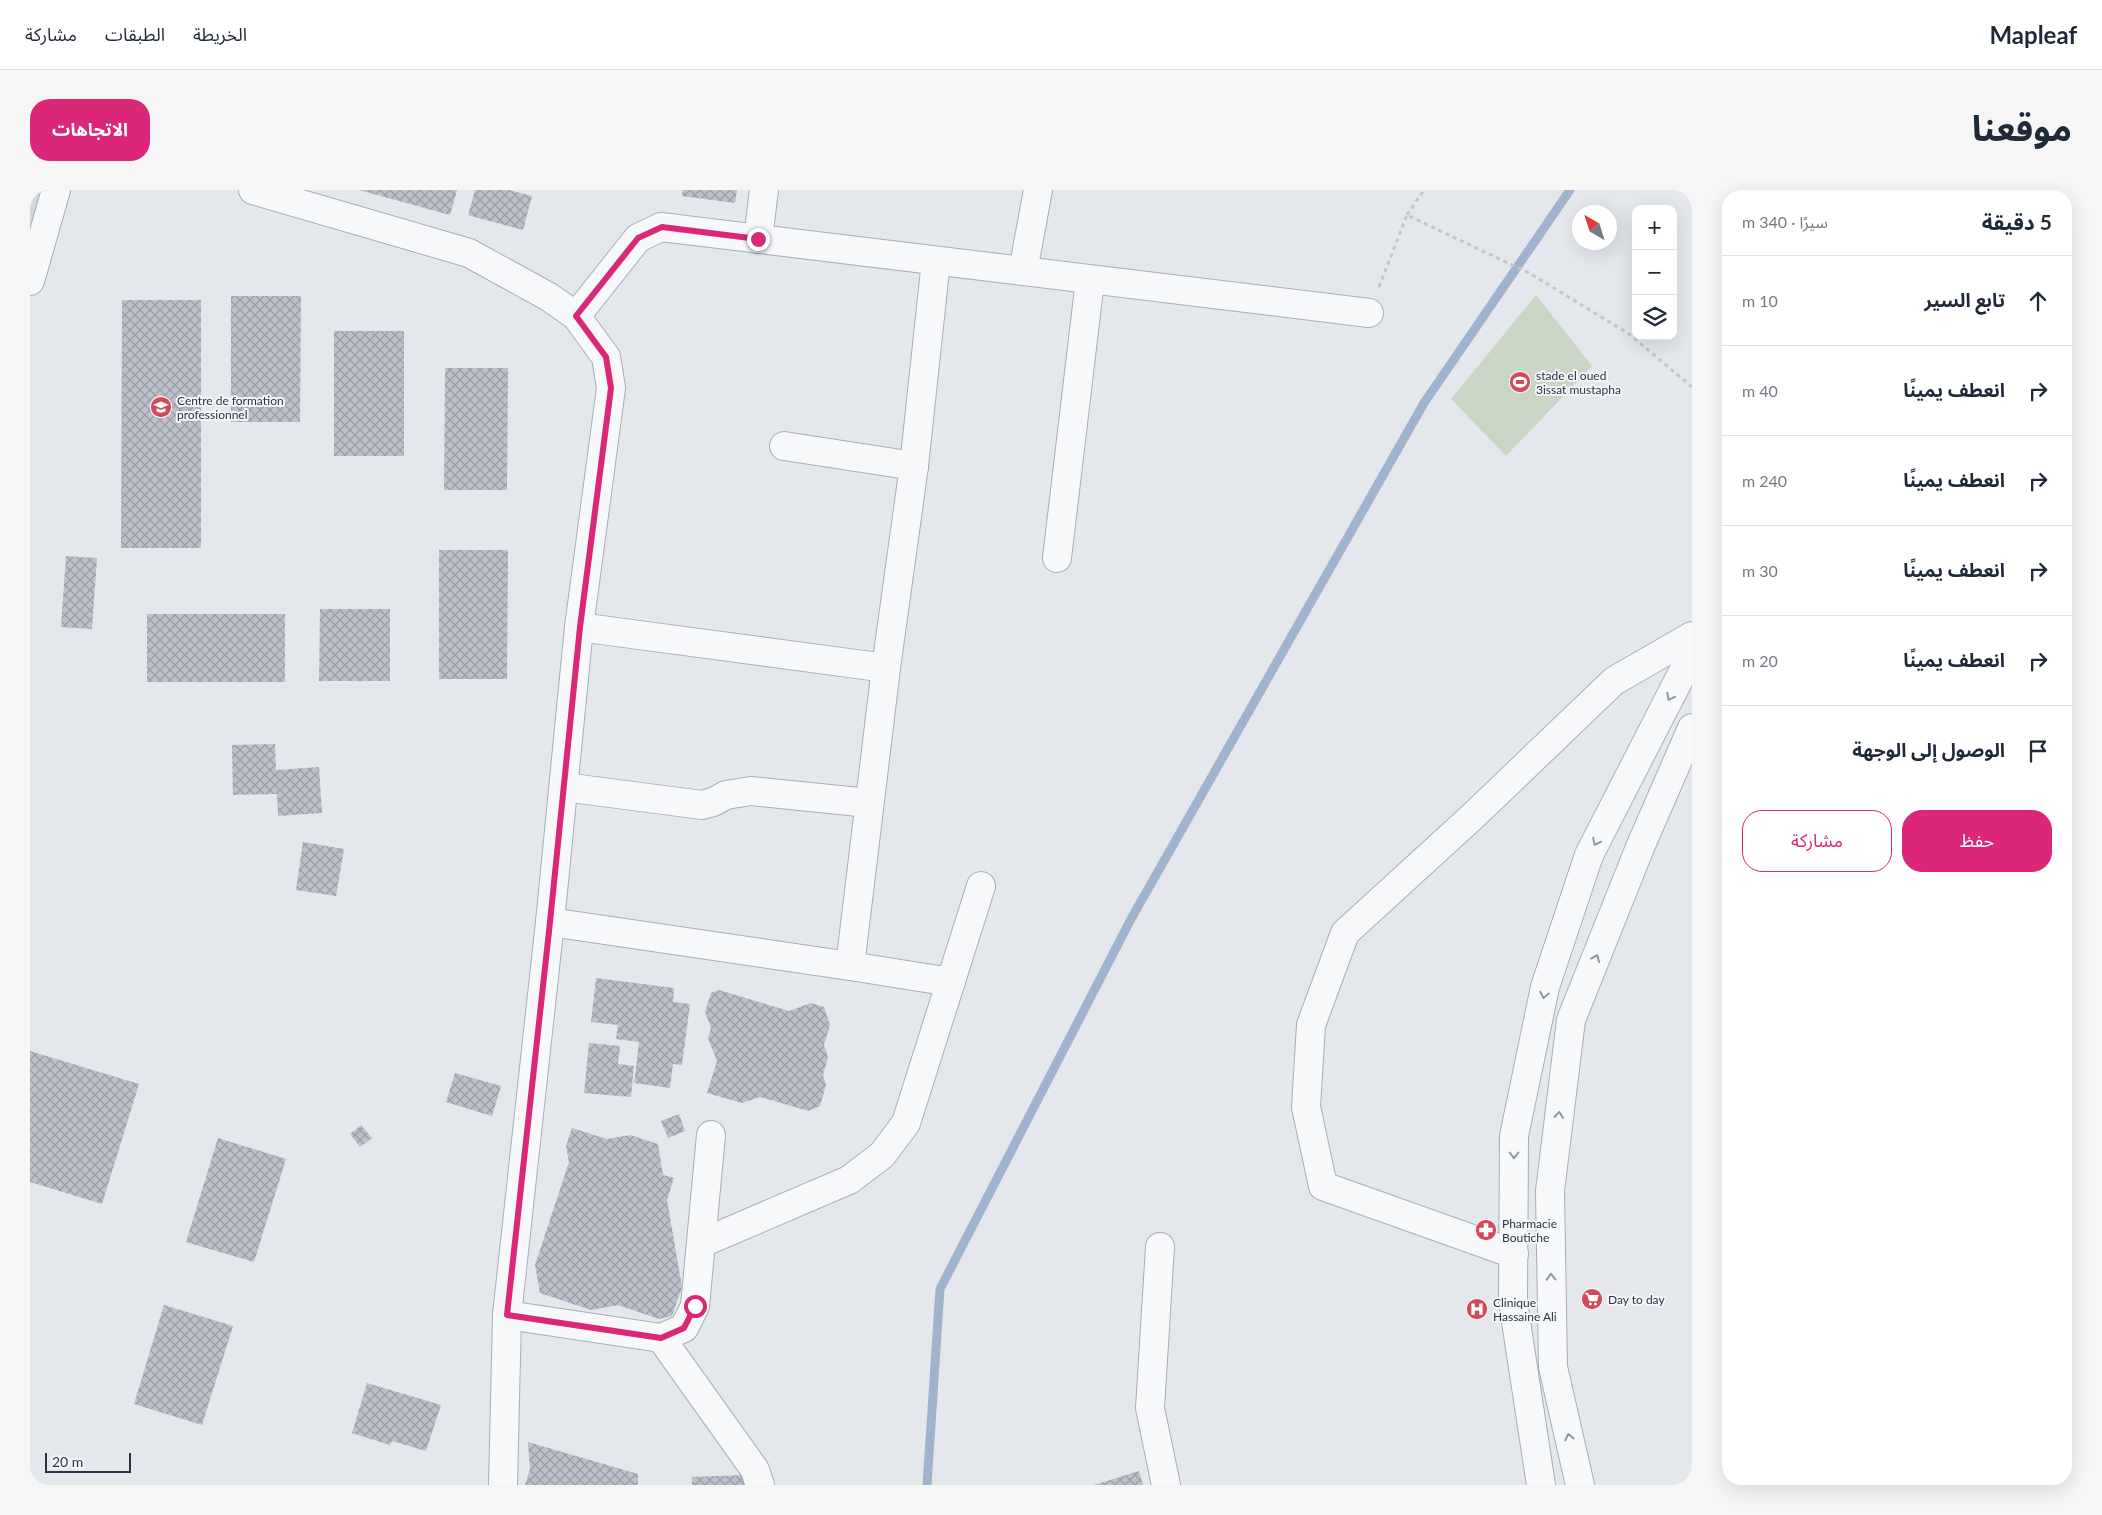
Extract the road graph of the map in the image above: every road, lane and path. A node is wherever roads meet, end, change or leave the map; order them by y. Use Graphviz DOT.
graph roads {
  1 [pos="56,190"];
  2 [pos="253,190"];
  3 [pos="764,190"];
  4 [pos="1038,190"];
  5 [pos="1424,190"];
  6 [pos="1407,215"];
  7 [pos="758,239"];
  8 [pos="936,261"];
  9 [pos="1023,271"];
  10 [pos="1090,280"];
  11 [pos="30,281"];
  12 [pos="1369,313"];
  13 [pos="576,316"];
  14 [pos="1692,387"];
  15 [pos="784,446"];
  16 [pos="914,466"];
  17 [pos="1057,558"];
  18 [pos="580,627"];
  19 [pos="1692,636"];
  20 [pos="1692,654"];
  21 [pos="886,668"];
  22 [pos="1692,728"];
  23 [pos="564,787"];
  24 [pos="869,803"];
  25 [pos="981,886"];
  26 [pos="550,922"];
  27 [pos="850,966"];
  28 [pos="951,982"];
  29 [pos="711,1135"];
  30 [pos="702,1243"];
  31 [pos="1160,1247"];
  32 [pos="1514,1254"];
  33 [pos="507,1315"];
  34 [pos="661,1338"];
  35 [pos="502,1485"];
  36 [pos="760,1485"];
  37 [pos="1166,1485"];
  38 [pos="1541,1485"];
  39 [pos="1580,1485"];
  1 -- 11 [label="street"];
  2 -- 13 [label="street"];
  3 -- 7 [label="street"];
  4 -- 9 [label="street"];
  5 -- 6 [label="path"];
  6 -- 12 [label="path"];
  6 -- 14 [label="path"];
  7 -- 8 [label="street"];
  7 -- 13 [label="street"];
  8 -- 9 [label="street"];
  8 -- 16 [label="street"];
  9 -- 10 [label="street"];
  10 -- 12 [label="street"];
  10 -- 17 [label="street"];
  13 -- 18 [label="street"];
  15 -- 16 [label="street"];
  16 -- 21 [label="street"];
  18 -- 21 [label="street"];
  18 -- 23 [label="street"];
  19 -- 32 [label="street"];
  20 -- 32 [label="street, one-way"];
  21 -- 24 [label="street"];
  39 -- 22 [label="street, one-way"];
  23 -- 24 [label="street"];
  23 -- 26 [label="street"];
  24 -- 27 [label="street"];
  25 -- 28 [label="street"];
  26 -- 27 [label="street"];
  26 -- 33 [label="street"];
  27 -- 28 [label="street"];
  28 -- 30 [label="street"];
  29 -- 30 [label="street"];
  30 -- 34 [label="street"];
  31 -- 37 [label="street"];
  32 -- 38 [label="street"];
  33 -- 34 [label="street"];
  33 -- 35 [label="street"];
  34 -- 36 [label="street"];
}
